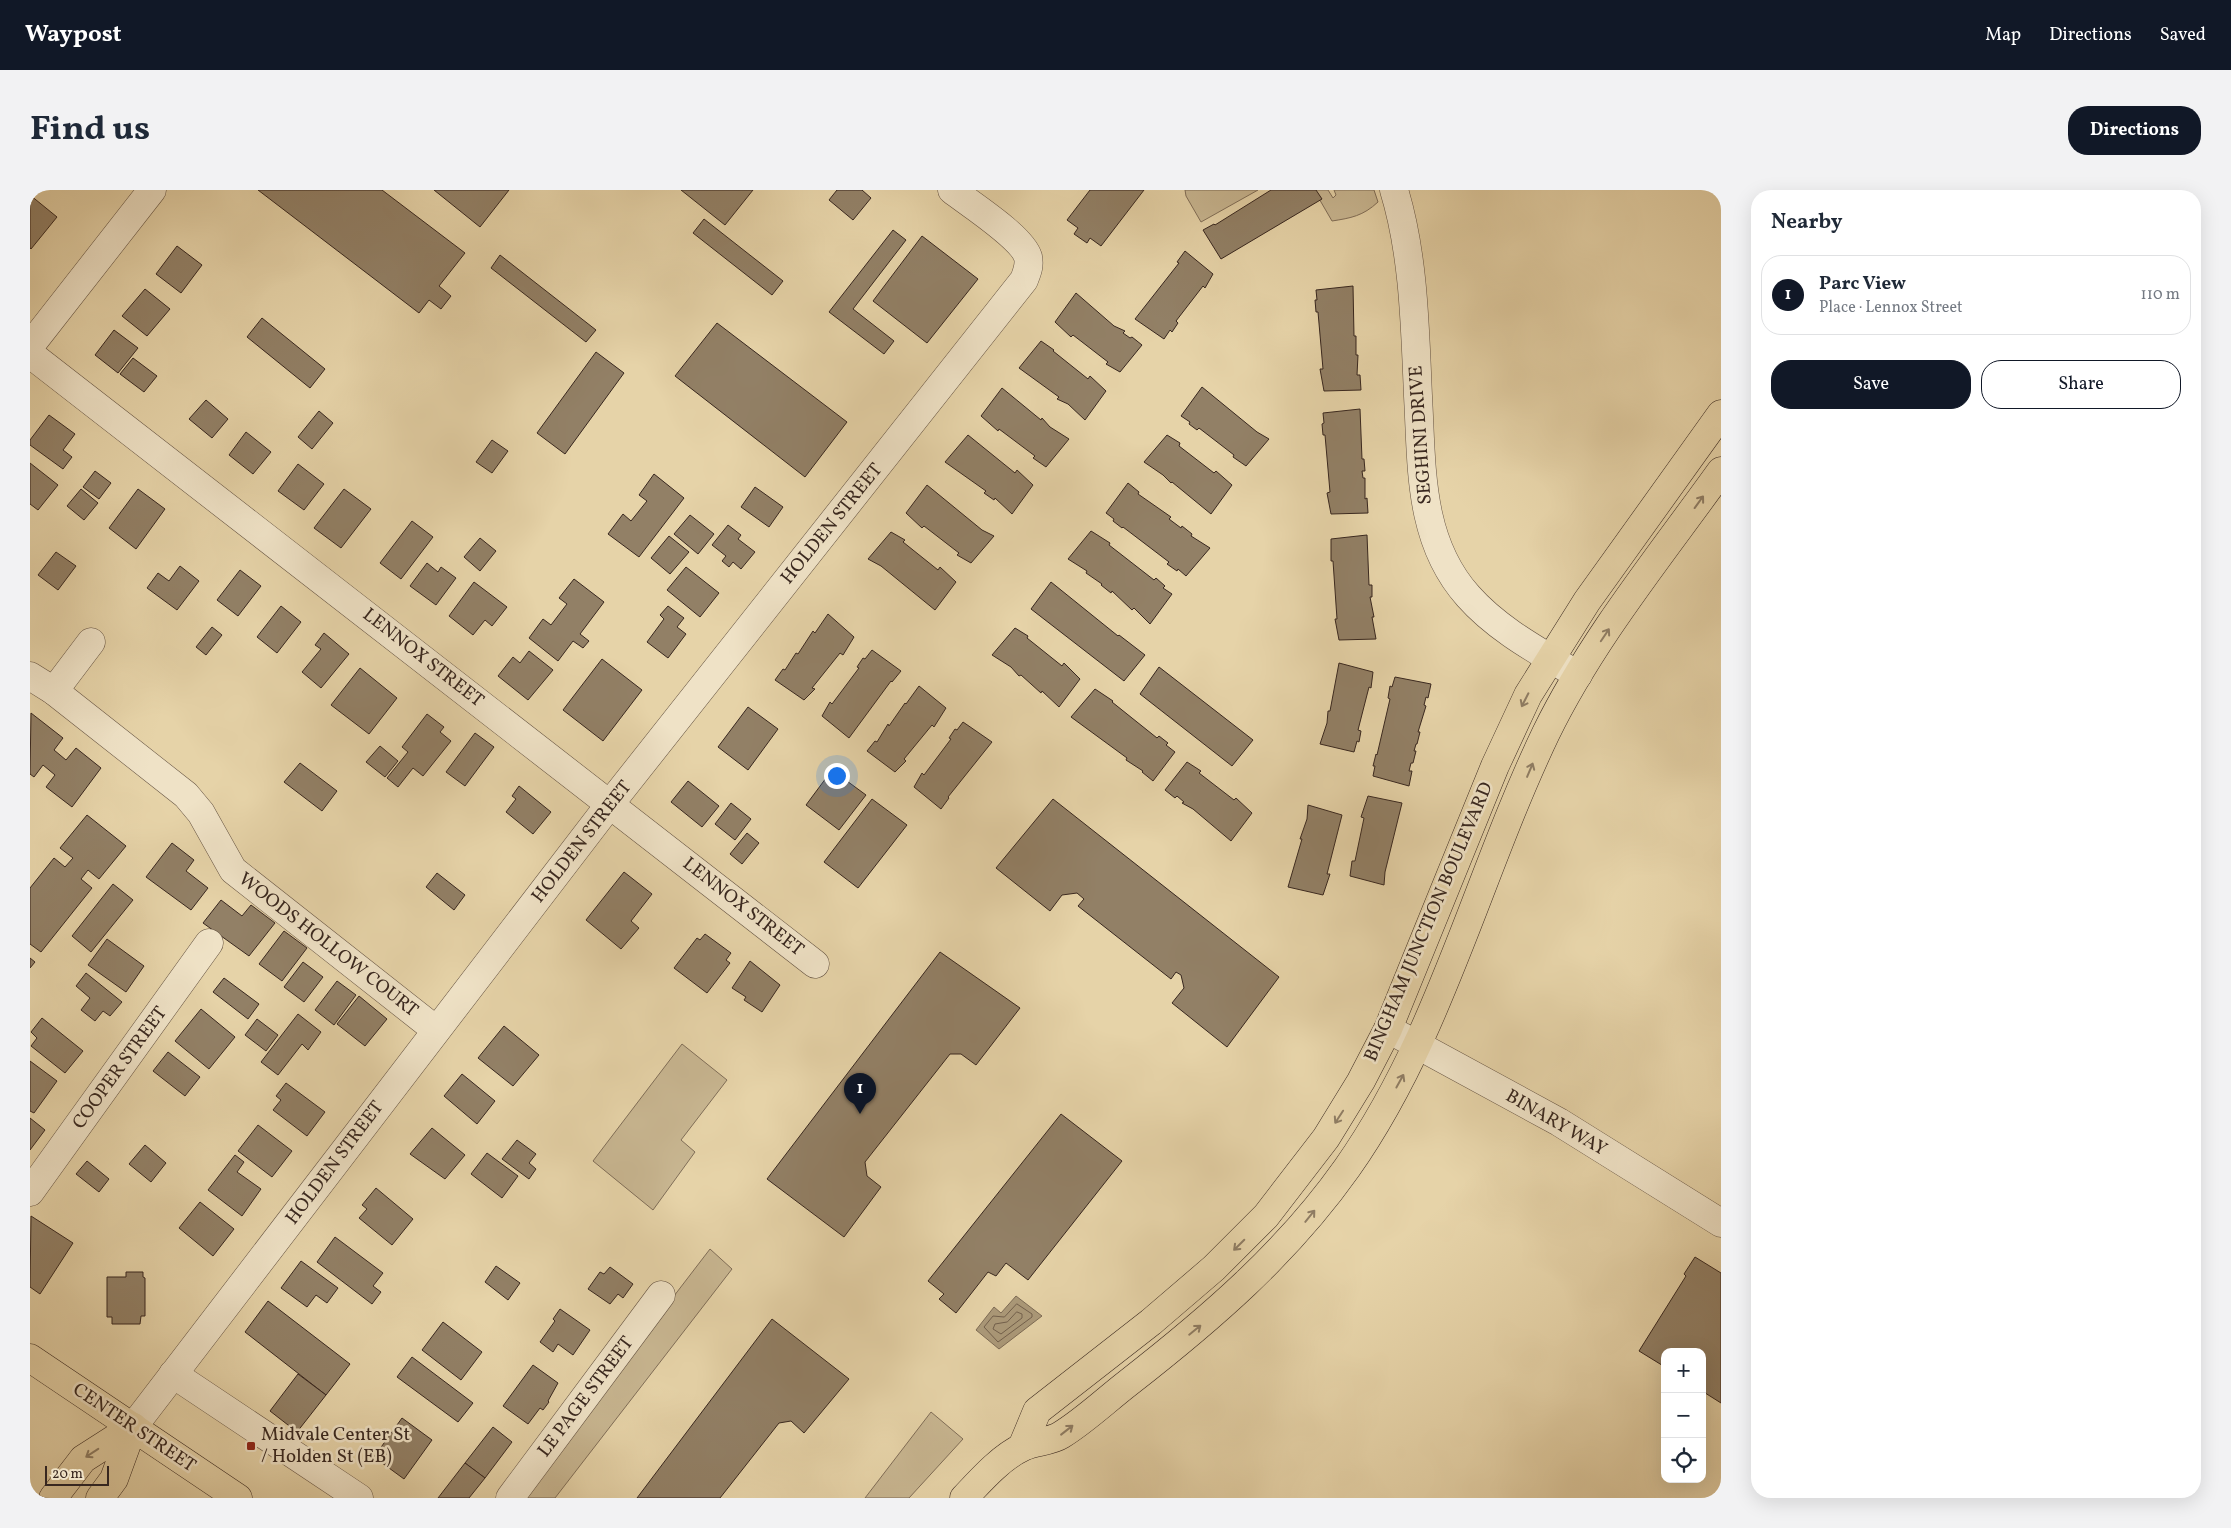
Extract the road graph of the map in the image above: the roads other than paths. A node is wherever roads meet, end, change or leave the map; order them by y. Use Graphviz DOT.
graph roads {
  1 [pos="152,190"];
  2 [pos="952,190"];
  3 [pos="1394,190"];
  4 [pos="30,346"];
  5 [pos="30,354"];
  6 [pos="1721,414"];
  7 [pos="1721,472"];
  8 [pos="91,642"];
  9 [pos="1549,658"];
  10 [pos="1578,675"];
  11 [pos="30,676"];
  12 [pos="54,691"];
  13 [pos="610,804"];
  14 [pos="209,943"];
  15 [pos="815,964"];
  16 [pos="1388,1029"];
  17 [pos="436,1030"];
  18 [pos="1418,1045"];
  19 [pos="30,1192"];
  20 [pos="1721,1223"];
  21 [pos="661,1295"];
  22 [pos="30,1358"];
  23 [pos="173,1374"];
  24 [pos="133,1427"];
  25 [pos="1022,1447"];
  26 [pos="54,1498"];
  27 [pos="100,1498"];
  28 [pos="238,1498"];
  29 [pos="359,1498"];
  30 [pos="510,1498"];
  31 [pos="964,1498"];
  1 -- 4 [label="street"];
  2 -- 13 [label="street, HOLDEN STREET"];
  3 -- 9 [label="street, SEGHINI DRIVE"];
  5 -- 13 [label="street, LENNOX STREET"];
  6 -- 9 [label="main road, BINGHAM JUNCTION BOULEVARD"];
  10 -- 7 [label="main road, BINGHAM JUNCTION BOULEVARD, one-way"];
  8 -- 12 [label="street"];
  9 -- 10 [label="street, SEGHINI DRIVE"];
  9 -- 16 [label="main road, BINGHAM JUNCTION BOULEVARD, one-way"];
  18 -- 10 [label="main road, BINGHAM JUNCTION BOULEVARD, one-way"];
  11 -- 12 [label="street, WOODS HOLLOW COURT"];
  12 -- 17 [label="street, WOODS HOLLOW COURT"];
  13 -- 15 [label="street, LENNOX STREET"];
  13 -- 17 [label="street, HOLDEN STREET"];
  14 -- 19 [label="street, COOPER STREET"];
  16 -- 18 [label="street, BINARY WAY"];
  16 -- 25 [label="main road, BINGHAM JUNCTION BOULEVARD, one-way"];
  17 -- 23 [label="street, HOLDEN STREET"];
  18 -- 20 [label="street, BINARY WAY"];
  25 -- 18 [label="main road, BINGHAM JUNCTION BOULEVARD, one-way"];
  21 -- 30 [label="street, LE PAGE STREET"];
  22 -- 24 [label="main road, CENTER STREET"];
  23 -- 24 [label="street, HOLDEN STREET"];
  23 -- 29 [label="street"];
  24 -- 26 [label="main road, HOLDEN STREET, one-way"];
  24 -- 27 [label="main road, HOLDEN STREET"];
  24 -- 28 [label="main road, CENTER STREET"];
  25 -- 31 [label="main road, BINGHAM JUNCTION BOULEVARD"];
}
